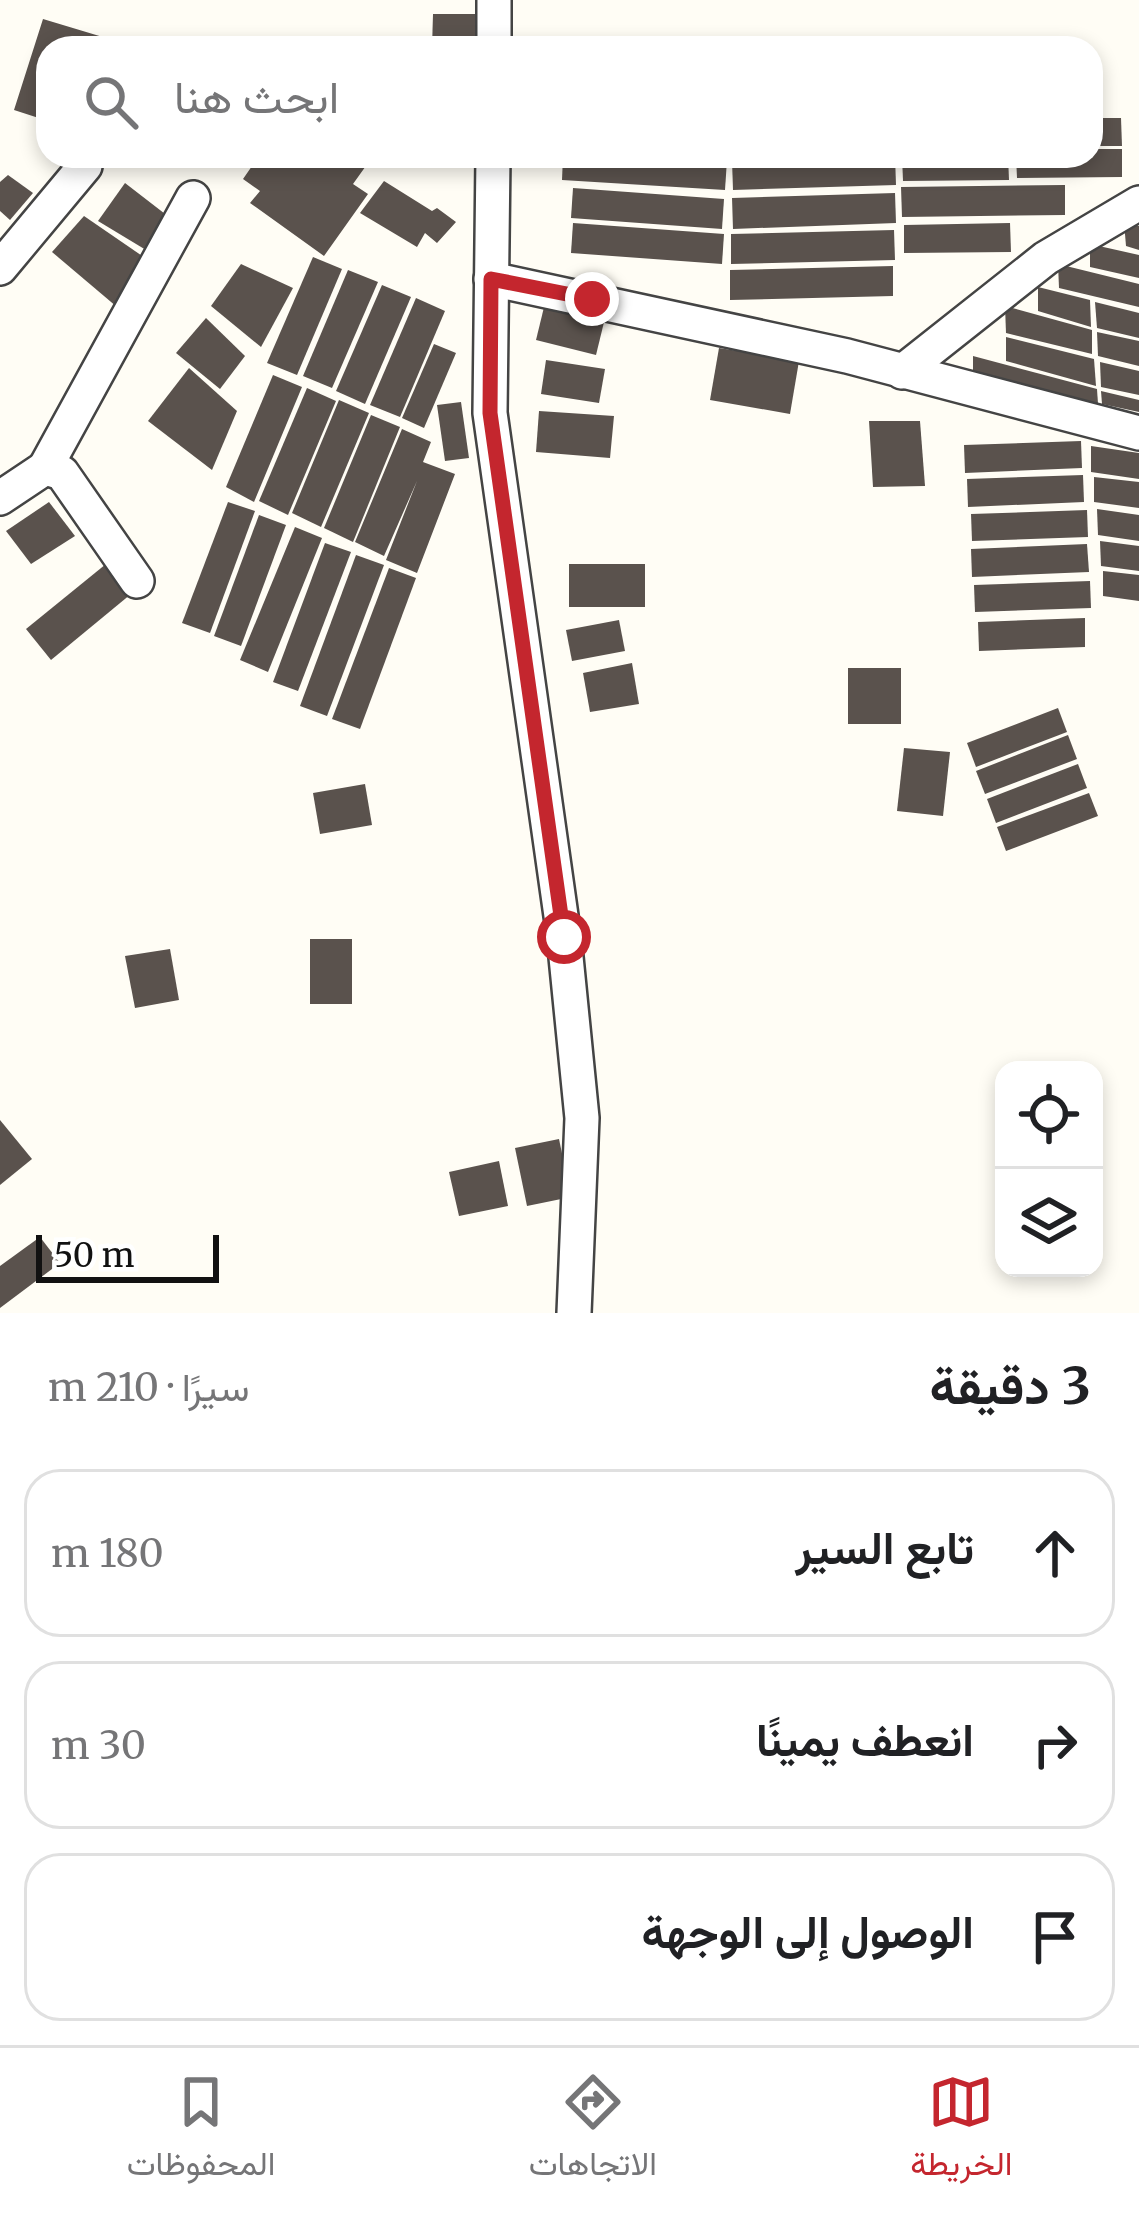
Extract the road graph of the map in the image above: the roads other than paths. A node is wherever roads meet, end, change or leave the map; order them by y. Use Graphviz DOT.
graph roads {
  1 [pos="494,0"];
  2 [pos="494,36"];
  3 [pos="83,168"];
  4 [pos="493,168"];
  5 [pos="194,197"];
  6 [pos="1139,202"];
  7 [pos="0,268"];
  8 [pos="491,279"];
  9 [pos="902,372"];
  10 [pos="1139,433"];
  11 [pos="45,469"];
  12 [pos="0,498"];
  13 [pos="137,581"];
  14 [pos="574,1313"];
  1 -- 2 [label="street"];
  3 -- 7 [label="street"];
  4 -- 8 [label="street"];
  5 -- 11 [label="street"];
  6 -- 9 [label="street"];
  8 -- 9 [label="street"];
  8 -- 14 [label="street"];
  9 -- 10 [label="street"];
  11 -- 12 [label="street"];
  11 -- 13 [label="street"];
}
